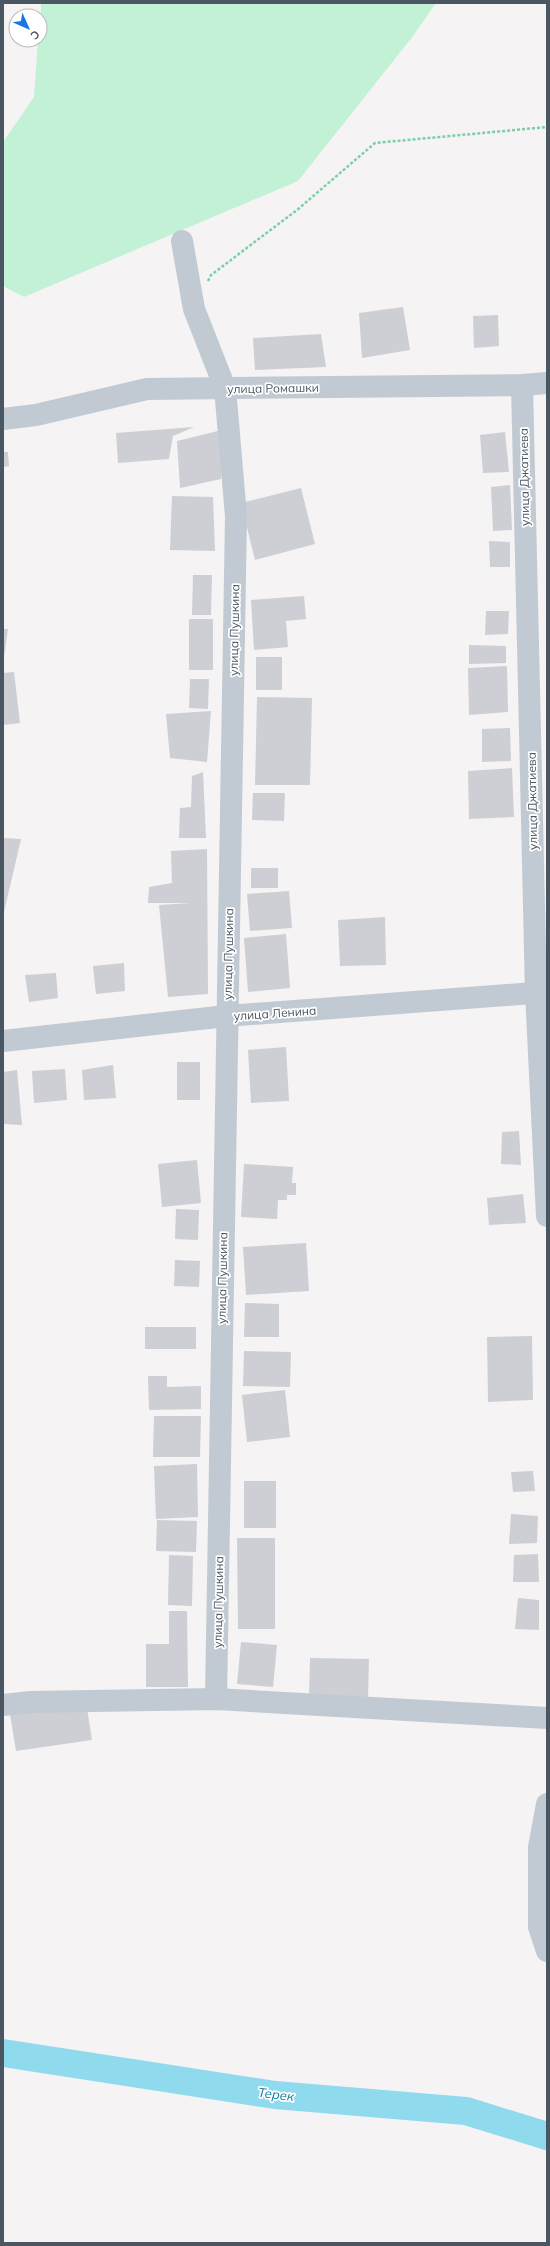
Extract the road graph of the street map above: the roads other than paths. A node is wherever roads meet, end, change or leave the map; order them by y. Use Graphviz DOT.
graph roads {
  1 [pos="182,241"];
  2 [pos="547,383"];
  3 [pos="522,385"];
  4 [pos="224,388"];
  5 [pos="3,419"];
  6 [pos="542,993"];
  7 [pos="226,1016"];
  8 [pos="3,1041"];
  9 [pos="547,1216"];
  10 [pos="216,1699"];
  11 [pos="3,1705"];
  12 [pos="547,1718"];
  13 [pos="547,1804"];
  14 [pos="547,1951"];
  1 -- 4 [label="street, улица Пушкина"];
  2 -- 3 [label="street, улица Ромашки"];
  3 -- 4 [label="street, улица Ромашки"];
  3 -- 6 [label="street, улица Джатиева"];
  4 -- 5 [label="street, улица Ромашки"];
  4 -- 7 [label="street, улица Пушкина"];
  6 -- 7 [label="street, улица Ленина"];
  6 -- 9 [label="street, улица Джатиева"];
  7 -- 8 [label="street, улица Ленина"];
  7 -- 10 [label="street, улица Пушкина"];
  10 -- 11 [label="street"];
  10 -- 12 [label="street"];
  13 -- 14 [label="street"];
}
